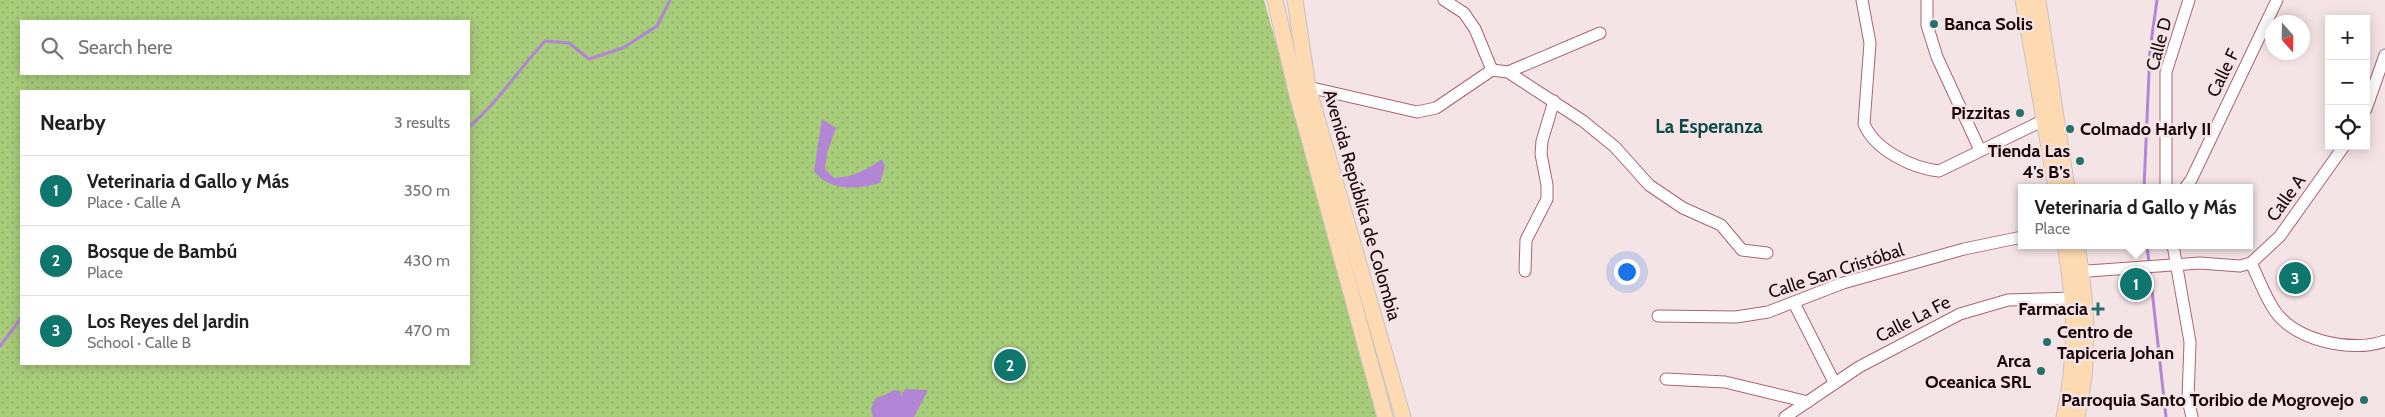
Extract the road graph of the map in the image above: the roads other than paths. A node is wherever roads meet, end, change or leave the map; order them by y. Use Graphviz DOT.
graph roads {
  1 [pos="1275,0"];
  2 [pos="1280,0"];
  3 [pos="1444,0"];
  4 [pos="1862,0"];
  5 [pos="1927,0"];
  6 [pos="2023,0"];
  7 [pos="2038,0"];
  8 [pos="2189,0"];
  9 [pos="2277,0"];
  10 [pos="1297,3"];
  11 [pos="1600,33"];
  12 [pos="2385,55"];
  13 [pos="1492,70"];
  14 [pos="1508,72"];
  15 [pos="1308,87"];
  16 [pos="1554,102"];
  17 [pos="2367,105"];
  18 [pos="2044,120"];
  19 [pos="1980,150"];
  20 [pos="2341,150"];
  21 [pos="2055,184"];
  22 [pos="2066,184"];
  23 [pos="2166,184"];
  24 [pos="2188,184"];
  25 [pos="2018,238"];
  26 [pos="2067,249"];
  27 [pos="2077,249"];
  28 [pos="2174,249"];
  29 [pos="1767,253"];
  30 [pos="2252,263"];
  31 [pos="2176,265"];
  32 [pos="1525,271"];
  33 [pos="2076,272"];
  34 [pos="2074,298"];
  35 [pos="1794,303"];
  36 [pos="1658,316"];
  37 [pos="2385,341"];
  38 [pos="1666,379"];
  39 [pos="1834,382"];
  40 [pos="1808,402"];
  41 [pos="1385,417"];
  42 [pos="1404,417"];
  43 [pos="1785,417"];
  44 [pos="2064,417"];
  45 [pos="2077,417"];
  46 [pos="2192,417"];
  1 -- 41 [label="main road, Avenida República de Colombia"];
  2 -- 10 [label="street"];
  3 -- 13 [label="street"];
  4 -- 19 [label="street"];
  5 -- 19 [label="street"];
  6 -- 18 [label="main road"];
  7 -- 22 [label="main road"];
  8 -- 23 [label="street, Calle D"];
  9 -- 24 [label="street, Calle F"];
  10 -- 15 [label="main road, Avenida República de Colombia"];
  11 -- 14 [label="street"];
  12 -- 17 [label="street"];
  13 -- 14 [label="street"];
  13 -- 15 [label="street"];
  14 -- 16 [label="street"];
  15 -- 42 [label="main road, Avenida República de Colombia"];
  16 -- 29 [label="street"];
  16 -- 32 [label="street"];
  18 -- 19 [label="street"];
  18 -- 21 [label="main road"];
  20 -- 30 [label="street, Calle A"];
  25 -- 35 [label="street, Calle San Cristóbal"];
  26 -- 33 [label="main road"];
  27 -- 33 [label="main road"];
  28 -- 31 [label="street"];
  30 -- 31 [label="street"];
  30 -- 37 [label="street"];
  31 -- 33 [label="street"];
  31 -- 46 [label="street"];
  33 -- 34 [label="main road"];
  33 -- 45 [label="main road"];
  34 -- 39 [label="street, Calle La Fe"];
  34 -- 44 [label="main road"];
  35 -- 36 [label="street, Calle San Cristóbal"];
  35 -- 39 [label="street"];
  38 -- 40 [label="street"];
  39 -- 40 [label="street, Calle La Fe"];
  40 -- 43 [label="street, Calle La Fe"];
}
